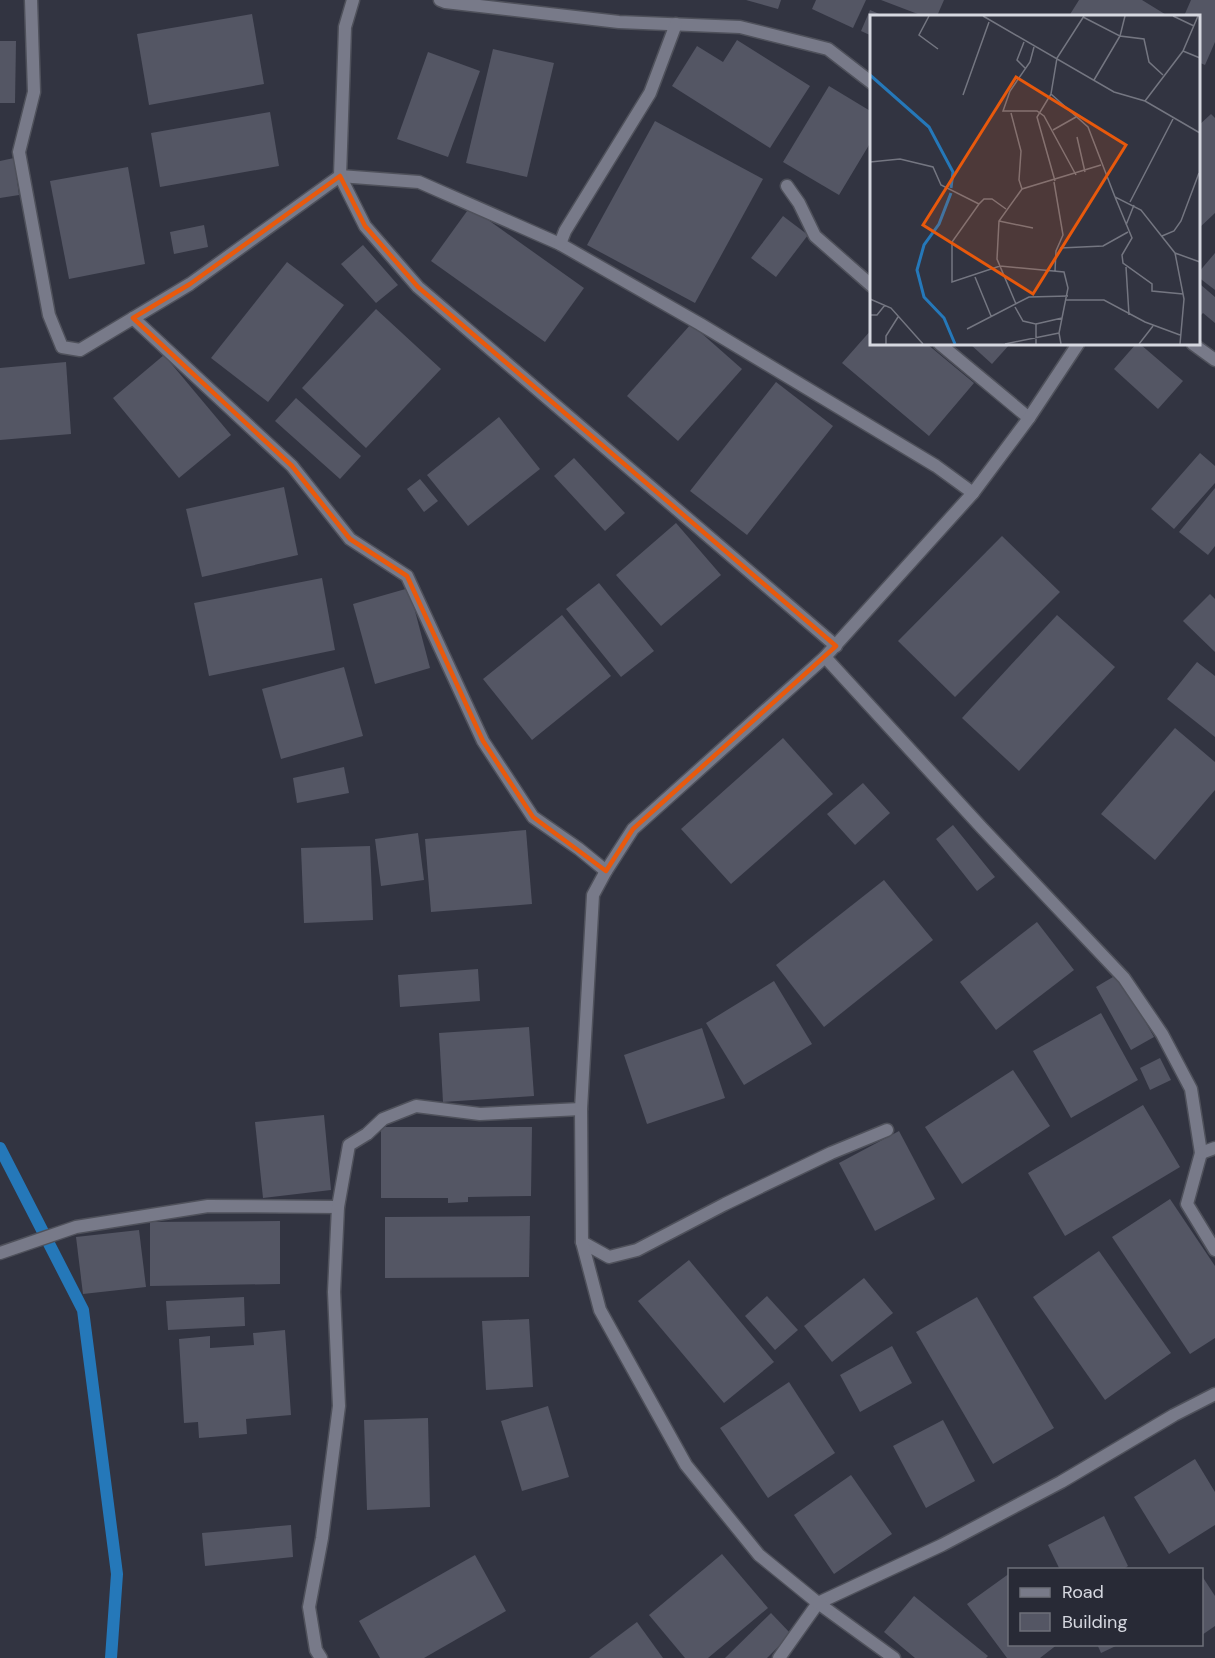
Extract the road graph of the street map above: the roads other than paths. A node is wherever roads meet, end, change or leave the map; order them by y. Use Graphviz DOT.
graph roads {
  1 [pos="31,0"];
  2 [pos="353,0"];
  3 [pos="440,0"];
  4 [pos="676,24"];
  5 [pos="870,81"];
  6 [pos="339,176"];
  7 [pos="787,186"];
  8 [pos="560,244"];
  9 [pos="870,284"];
  10 [pos="133,318"];
  11 [pos="941,345"];
  12 [pos="1077,345"];
  13 [pos="1194,345"];
  14 [pos="1215,360"];
  15 [pos="1029,418"];
  16 [pos="973,493"];
  17 [pos="836,646"];
  18 [pos="825,657"];
  19 [pos="606,871"];
  20 [pos="581,1109"];
  21 [pos="887,1130"];
  22 [pos="1215,1148"];
  23 [pos="1201,1153"];
  24 [pos="338,1207"];
  25 [pos="582,1242"];
  26 [pos="1215,1250"];
  27 [pos="0,1253"];
  28 [pos="1215,1394"];
  29 [pos="818,1603"];
  30 [pos="321,1658"];
  31 [pos="779,1658"];
  32 [pos="894,1658"];
  1 -- 10 [label="street"];
  2 -- 6 [label="street"];
  3 -- 4 [label="street"];
  4 -- 5 [label="street"];
  4 -- 8 [label="street"];
  6 -- 8 [label="street"];
  6 -- 10 [label="street"];
  6 -- 17 [label="street"];
  7 -- 9 [label="street"];
  8 -- 16 [label="street"];
  10 -- 19 [label="street"];
  11 -- 15 [label="street"];
  12 -- 15 [label="street"];
  13 -- 14 [label="street"];
  15 -- 16 [label="street"];
  16 -- 17 [label="street"];
  17 -- 18 [label="street"];
  18 -- 19 [label="street"];
  18 -- 23 [label="street"];
  19 -- 20 [label="street"];
  20 -- 24 [label="street"];
  20 -- 25 [label="street"];
  21 -- 25 [label="street"];
  22 -- 23 [label="street"];
  23 -- 26 [label="street"];
  24 -- 27 [label="street"];
  24 -- 30 [label="street"];
  25 -- 29 [label="street"];
  28 -- 29 [label="street"];
  29 -- 31 [label="street"];
  29 -- 32 [label="street"];
}
